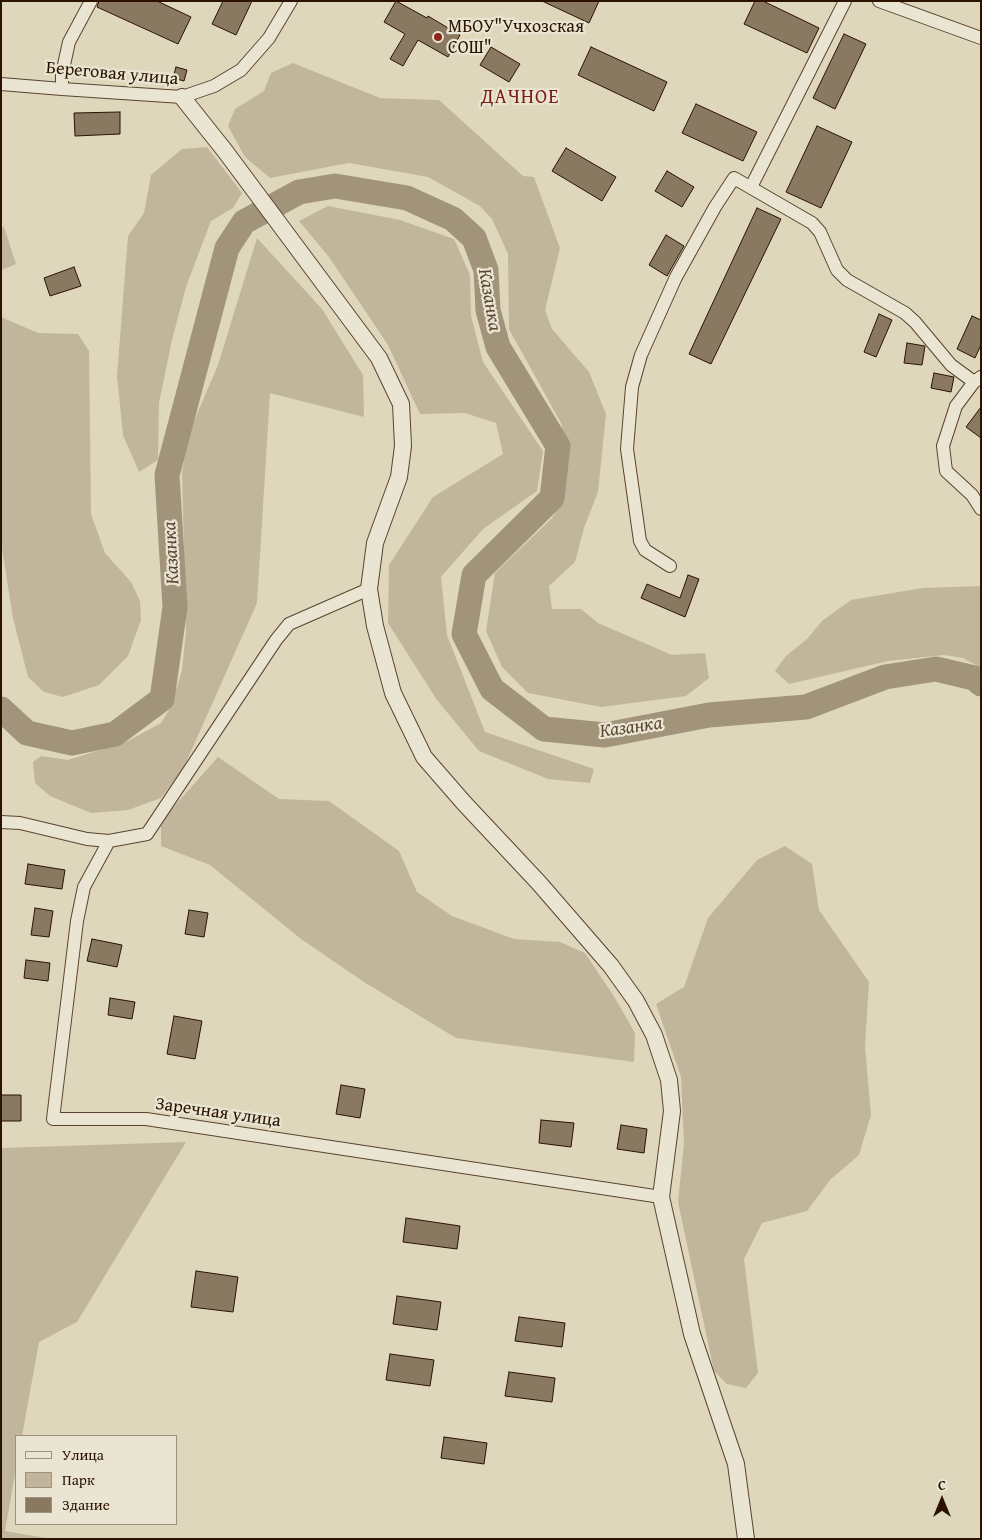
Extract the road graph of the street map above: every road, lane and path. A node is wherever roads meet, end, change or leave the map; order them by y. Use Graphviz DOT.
graph roads {
  1 [pos="91,1"];
  2 [pos="291,1"];
  3 [pos="845,1"];
  4 [pos="879,1"];
  5 [pos="981,38"];
  6 [pos="1,84"];
  7 [pos="62,90"];
  8 [pos="182,96"];
  9 [pos="751,188"];
  10 [pos="977,380"];
  11 [pos="981,509"];
  12 [pos="670,566"];
  13 [pos="369,589"];
  14 [pos="1,822"];
  15 [pos="109,841"];
  16 [pos="661,1197"];
  17 [pos="746,1539"];
  1 -- 7 [label="street"];
  2 -- 8 [label="street"];
  3 -- 9 [label="street"];
  4 -- 5 [label="street"];
  6 -- 7 [label="street, Береговая улица"];
  7 -- 8 [label="street, Береговая улица"];
  8 -- 13 [label="street, Береговая улица"];
  9 -- 10 [label="street"];
  9 -- 12 [label="street"];
  10 -- 11 [label="street"];
  13 -- 15 [label="street"];
  13 -- 16 [label="street, Береговая улица"];
  14 -- 15 [label="street"];
  15 -- 16 [label="street, Заречная улица"];
  16 -- 17 [label="street"];
}
